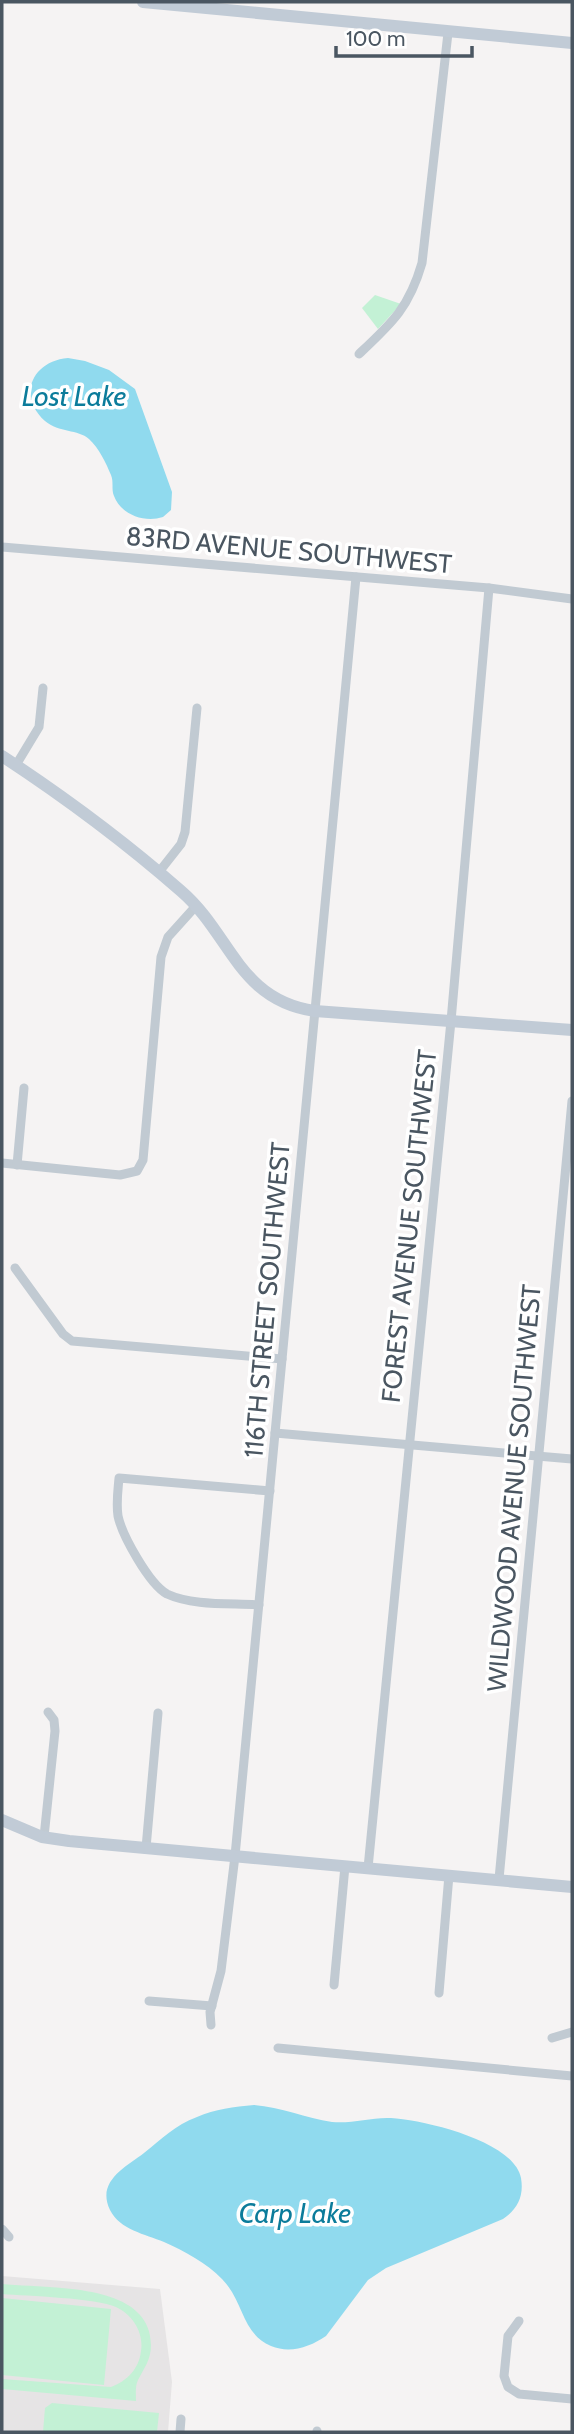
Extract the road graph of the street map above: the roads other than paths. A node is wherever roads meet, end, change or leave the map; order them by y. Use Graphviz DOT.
graph roads {
  1 [pos="143,2"];
  2 [pos="448,33"];
  3 [pos="572,43"];
  4 [pos="359,354"];
  5 [pos="2,547"];
  6 [pos="356,577"];
  7 [pos="489,588"];
  8 [pos="572,598"];
  9 [pos="43,688"];
  10 [pos="197,708"];
  11 [pos="2,756"];
  12 [pos="16,765"];
  13 [pos="159,872"];
  14 [pos="195,907"];
  15 [pos="315,1011"];
  16 [pos="451,1021"];
  17 [pos="572,1030"];
  18 [pos="24,1088"];
  19 [pos="572,1101"];
  20 [pos="2,1163"];
  21 [pos="17,1165"];
  22 [pos="15,1268"];
  23 [pos="282,1359"];
  24 [pos="275,1433"];
  25 [pos="408,1445"];
  26 [pos="537,1456"];
  27 [pos="572,1460"];
  28 [pos="270,1492"];
  29 [pos="259,1605"];
  30 [pos="48,1712"];
  31 [pos="158,1713"];
  32 [pos="2,1821"];
  33 [pos="44,1837"];
  34 [pos="146,1848"];
  35 [pos="235,1856"];
  36 [pos="345,1866"];
  37 [pos="368,1868"];
  38 [pos="449,1875"];
  39 [pos="499,1879"];
  40 [pos="572,1887"];
  41 [pos="334,1984"];
  42 [pos="439,1993"];
  43 [pos="149,2001"];
  44 [pos="212,2007"];
  45 [pos="211,2025"];
  46 [pos="572,2032"];
  47 [pos="552,2038"];
  48 [pos="278,2048"];
  49 [pos="572,2076"];
  50 [pos="2,2229"];
  51 [pos="9,2237"];
  52 [pos="519,2322"];
  53 [pos="572,2399"];
  54 [pos="181,2419"];
  55 [pos="180,2432"];
  1 -- 2 [label="street"];
  2 -- 3 [label="street"];
  2 -- 4 [label="street"];
  5 -- 6 [label="street, 83RD AVENUE SOUTHWEST"];
  6 -- 7 [label="street, 83RD AVENUE SOUTHWEST"];
  6 -- 15 [label="street, 116TH STREET SOUTHWEST"];
  7 -- 8 [label="street, 83RD AVENUE SOUTHWEST"];
  7 -- 16 [label="street, FOREST AVENUE SOUTHWEST"];
  9 -- 12 [label="street"];
  10 -- 13 [label="street"];
  11 -- 12 [label="street"];
  12 -- 13 [label="street"];
  13 -- 14 [label="street"];
  14 -- 15 [label="street"];
  14 -- 21 [label="street"];
  15 -- 16 [label="street"];
  15 -- 23 [label="street, 116TH STREET SOUTHWEST"];
  16 -- 17 [label="street"];
  16 -- 25 [label="street, FOREST AVENUE SOUTHWEST"];
  18 -- 21 [label="street"];
  19 -- 26 [label="street, WILDWOOD AVENUE SOUTHWEST"];
  20 -- 21 [label="street"];
  22 -- 23 [label="street"];
  23 -- 24 [label="street, 116TH STREET SOUTHWEST"];
  24 -- 25 [label="street"];
  24 -- 28 [label="street, 116TH STREET SOUTHWEST"];
  25 -- 26 [label="street"];
  25 -- 37 [label="street, FOREST AVENUE SOUTHWEST"];
  26 -- 27 [label="street"];
  26 -- 39 [label="street, WILDWOOD AVENUE SOUTHWEST"];
  28 -- 29 [label="street, 116TH STREET SOUTHWEST"];
  28 -- 29 [label="street"];
  29 -- 35 [label="street, 116TH STREET SOUTHWEST"];
  30 -- 33 [label="street"];
  31 -- 34 [label="street"];
  32 -- 33 [label="street"];
  33 -- 34 [label="street"];
  34 -- 35 [label="street"];
  35 -- 36 [label="street"];
  35 -- 44 [label="street, 116TH STREET SOUTHWEST"];
  36 -- 37 [label="street"];
  36 -- 41 [label="street"];
  37 -- 38 [label="street"];
  38 -- 39 [label="street"];
  38 -- 42 [label="street"];
  39 -- 40 [label="street"];
  43 -- 44 [label="street"];
  44 -- 45 [label="street, 116TH STREET SOUTHWEST"];
  46 -- 47 [label="street"];
  48 -- 49 [label="street"];
  50 -- 51 [label="street"];
  52 -- 53 [label="street"];
  54 -- 55 [label="street"];
}
